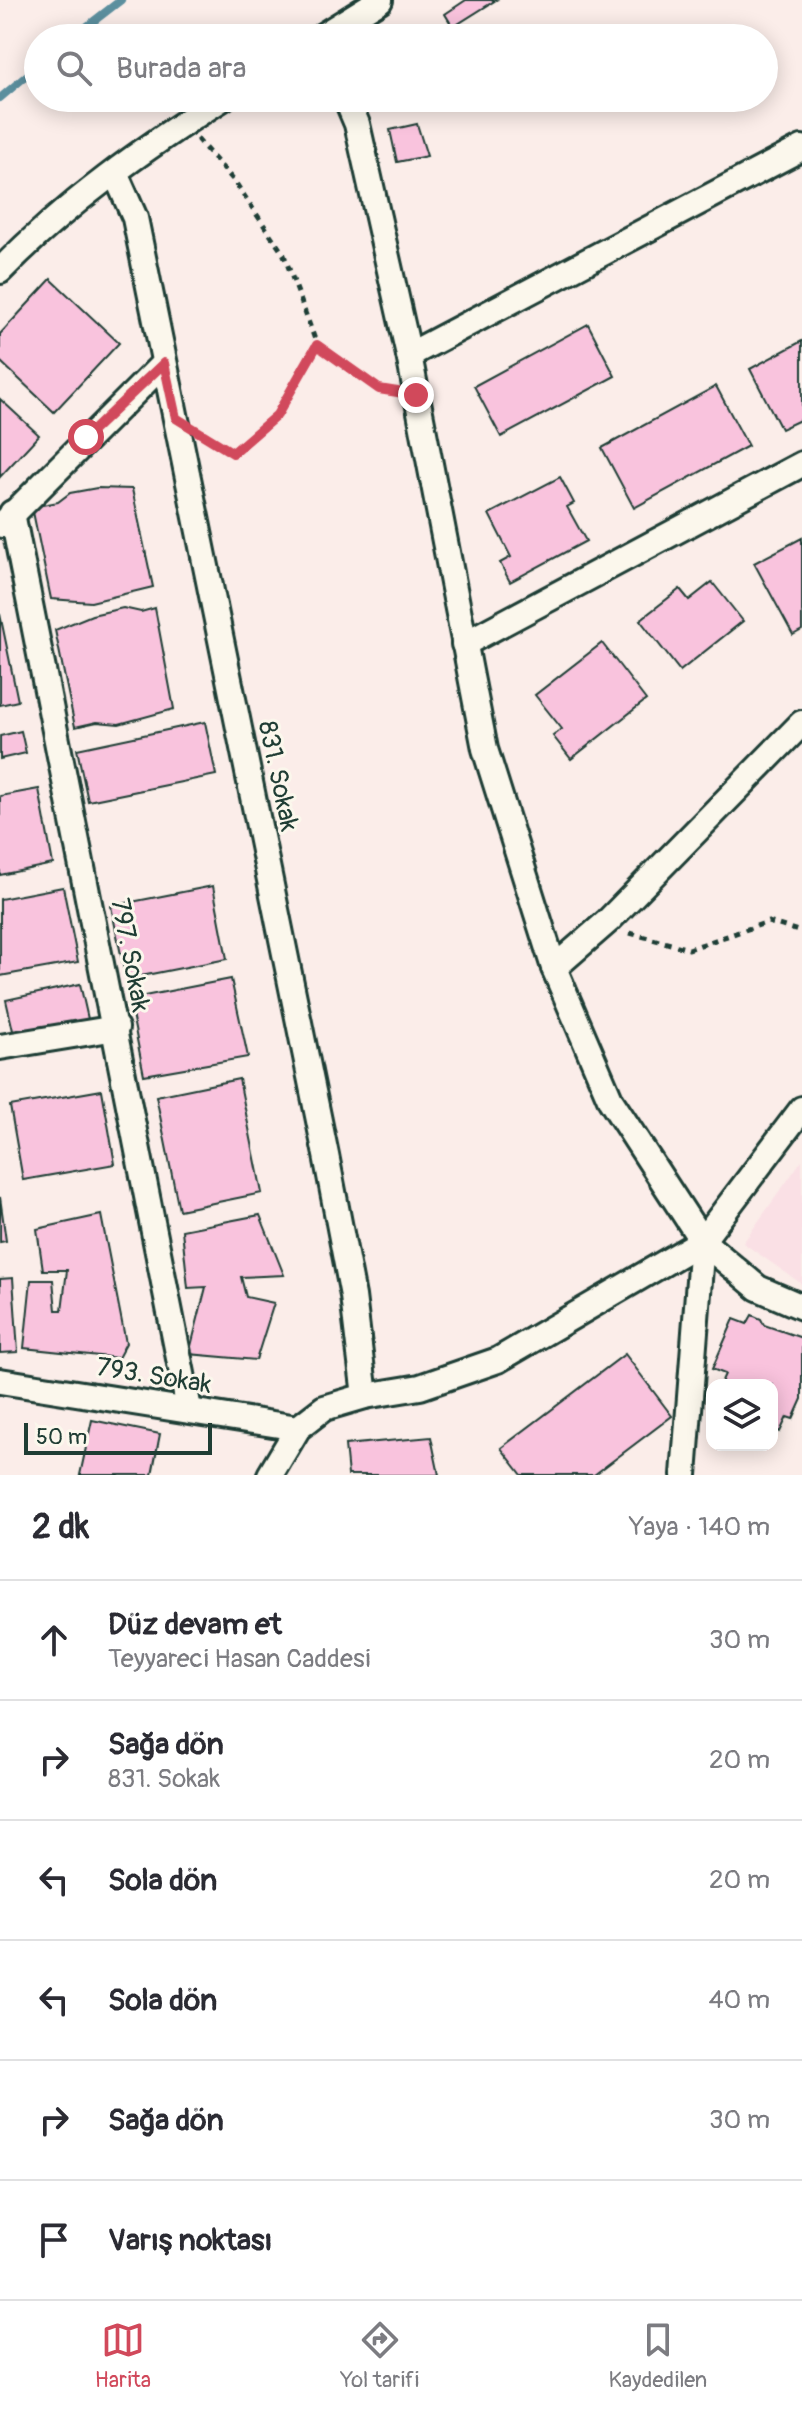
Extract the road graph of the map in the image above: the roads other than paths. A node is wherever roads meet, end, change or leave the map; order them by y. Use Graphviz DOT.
graph roads {
  1 [pos="380,0"];
  2 [pos="343,24"];
  3 [pos="201,112"];
  4 [pos="352,112"];
  5 [pos="802,148"];
  6 [pos="115,173"];
  7 [pos="0,271"];
  8 [pos="409,355"];
  9 [pos="164,363"];
  10 [pos="802,464"];
  11 [pos="6,520"];
  12 [pos="464,644"];
  13 [pos="802,723"];
  14 [pos="554,968"];
  15 [pos="116,1028"];
  16 [pos="0,1047"];
  17 [pos="802,1109"];
  18 [pos="702,1241"];
  19 [pos="802,1307"];
  20 [pos="0,1381"];
  21 [pos="365,1396"];
  22 [pos="189,1409"];
  23 [pos="298,1428"];
  24 [pos="270,1475"];
  25 [pos="684,1475"];
  1 -- 2 [label="street"];
  3 -- 6 [label="street"];
  4 -- 8 [label="street"];
  5 -- 8 [label="street"];
  6 -- 7 [label="street"];
  6 -- 9 [label="street, 831. Sokak"];
  8 -- 12 [label="street"];
  9 -- 11 [label="street"];
  9 -- 21 [label="street, 831. Sokak"];
  10 -- 12 [label="street"];
  11 -- 15 [label="street, 797. Sokak"];
  12 -- 14 [label="street"];
  13 -- 14 [label="street"];
  14 -- 18 [label="street"];
  15 -- 16 [label="street"];
  15 -- 22 [label="street, 797. Sokak"];
  17 -- 18 [label="street"];
  18 -- 19 [label="street"];
  18 -- 21 [label="street"];
  18 -- 25 [label="street"];
  20 -- 22 [label="street, 793. Sokak"];
  21 -- 23 [label="street"];
  22 -- 23 [label="street, 793. Sokak"];
  23 -- 24 [label="street"];
}
